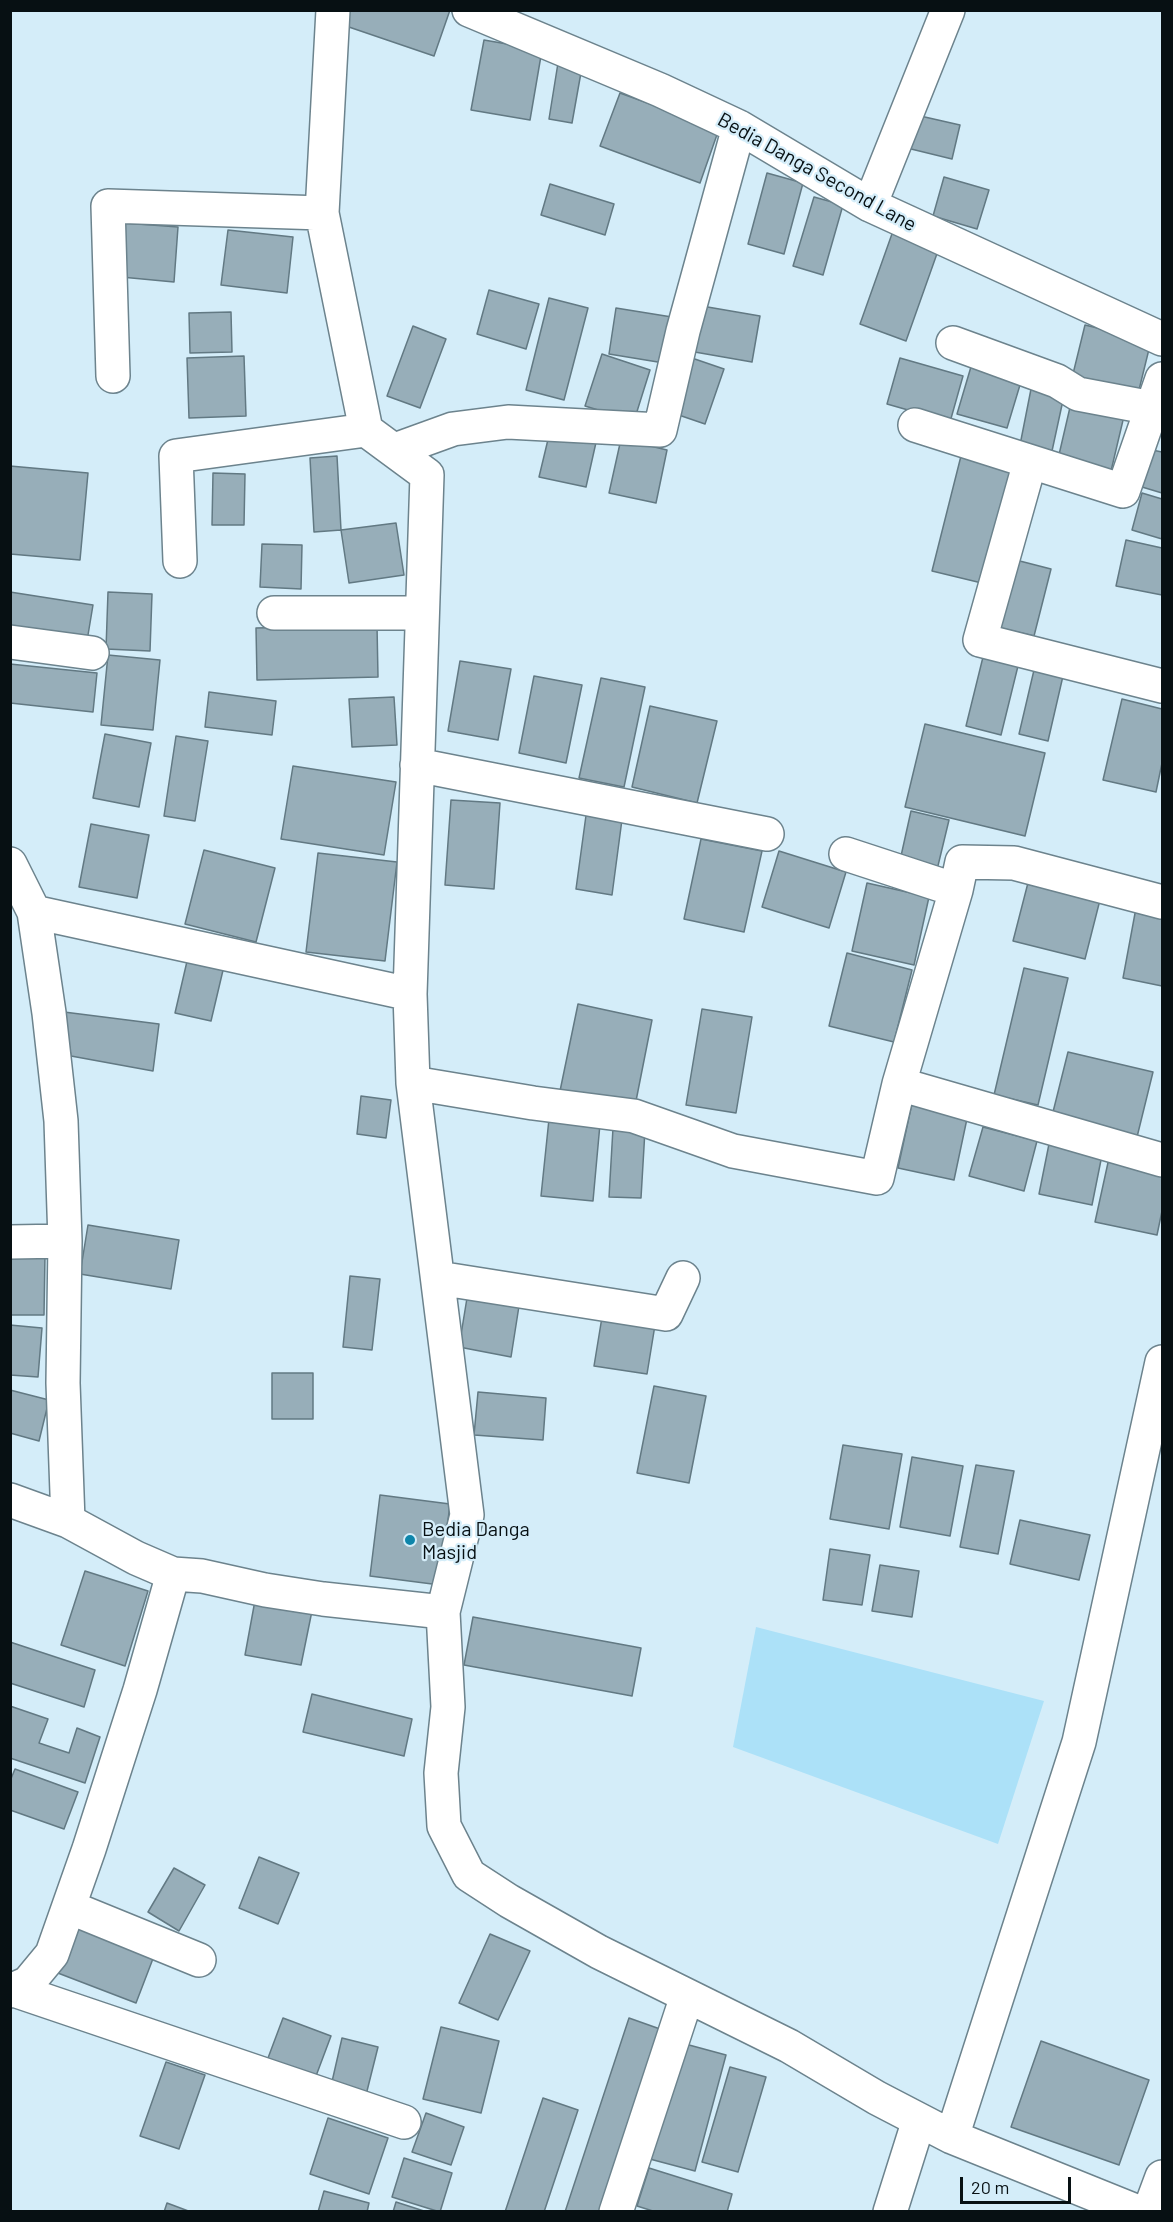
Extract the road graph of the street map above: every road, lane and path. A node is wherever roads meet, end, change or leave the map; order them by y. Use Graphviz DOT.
graph roads {
  1 [pos="333,10"];
  2 [pos="469,10"];
  3 [pos="948,10"];
  4 [pos="739,127"];
  5 [pos="870,205"];
  6 [pos="322,213"];
  7 [pos="1162,339"];
  8 [pos="953,343"];
  9 [pos="114,376"];
  10 [pos="1157,394"];
  11 [pos="915,425"];
  12 [pos="366,430"];
  13 [pos="395,450"];
  14 [pos="1030,462"];
  15 [pos="180,561"];
  16 [pos="274,613"];
  17 [pos="421,613"];
  18 [pos="10,642"];
  19 [pos="92,653"];
  20 [pos="1162,686"];
  21 [pos="417,765"];
  22 [pos="767,834"];
  23 [pos="846,854"];
  24 [pos="10,864"];
  25 [pos="956,890"];
  26 [pos="1162,902"];
  27 [pos="34,912"];
  28 [pos="410,994"];
  29 [pos="413,1083"];
  30 [pos="899,1084"];
  31 [pos="1162,1160"];
  32 [pos="65,1241"];
  33 [pos="10,1242"];
  34 [pos="438,1278"];
  35 [pos="683,1278"];
  36 [pos="1162,1362"];
  37 [pos="10,1500"];
  38 [pos="68,1521"];
  39 [pos="173,1574"];
  40 [pos="443,1612"];
  41 [pos="69,1907"];
  42 [pos="199,1960"];
  43 [pos="12,1990"];
  44 [pos="687,1995"];
  45 [pos="919,2120"];
  46 [pos="404,2122"];
  47 [pos="952,2137"];
  48 [pos="1162,2177"];
  49 [pos="616,2211"];
  50 [pos="890,2211"];
  51 [pos="1138,2211"];
  52 [pos="1149,2211"];
  1 -- 6 [label="street"];
  2 -- 4 [label="street, Bedia Danga Second Lane"];
  3 -- 5 [label="street"];
  4 -- 5 [label="street, Bedia Danga Second Lane"];
  4 -- 13 [label="street"];
  5 -- 7 [label="street, Bedia Danga Second Lane"];
  6 -- 9 [label="street"];
  6 -- 12 [label="street"];
  8 -- 10 [label="street"];
  10 -- 14 [label="street"];
  11 -- 14 [label="street"];
  12 -- 13 [label="street"];
  12 -- 15 [label="street"];
  13 -- 17 [label="street"];
  14 -- 20 [label="street"];
  16 -- 17 [label="street"];
  17 -- 21 [label="street"];
  18 -- 19 [label="street"];
  21 -- 22 [label="street"];
  21 -- 28 [label="street"];
  23 -- 25 [label="street"];
  24 -- 27 [label="street"];
  25 -- 26 [label="street"];
  25 -- 30 [label="street"];
  27 -- 28 [label="street"];
  27 -- 32 [label="street"];
  28 -- 29 [label="street"];
  29 -- 30 [label="street"];
  29 -- 34 [label="street"];
  30 -- 31 [label="street"];
  32 -- 33 [label="street"];
  32 -- 38 [label="street"];
  34 -- 35 [label="street"];
  34 -- 40 [label="street"];
  36 -- 47 [label="street"];
  37 -- 38 [label="street"];
  38 -- 39 [label="street"];
  39 -- 40 [label="street"];
  39 -- 41 [label="street"];
  40 -- 44 [label="street"];
  41 -- 42 [label="street"];
  41 -- 43 [label="street"];
  43 -- 46 [label="street"];
  44 -- 45 [label="street"];
  44 -- 49 [label="street"];
  45 -- 47 [label="street"];
  45 -- 50 [label="street"];
  47 -- 51 [label="street"];
  48 -- 52 [label="street"];
}
